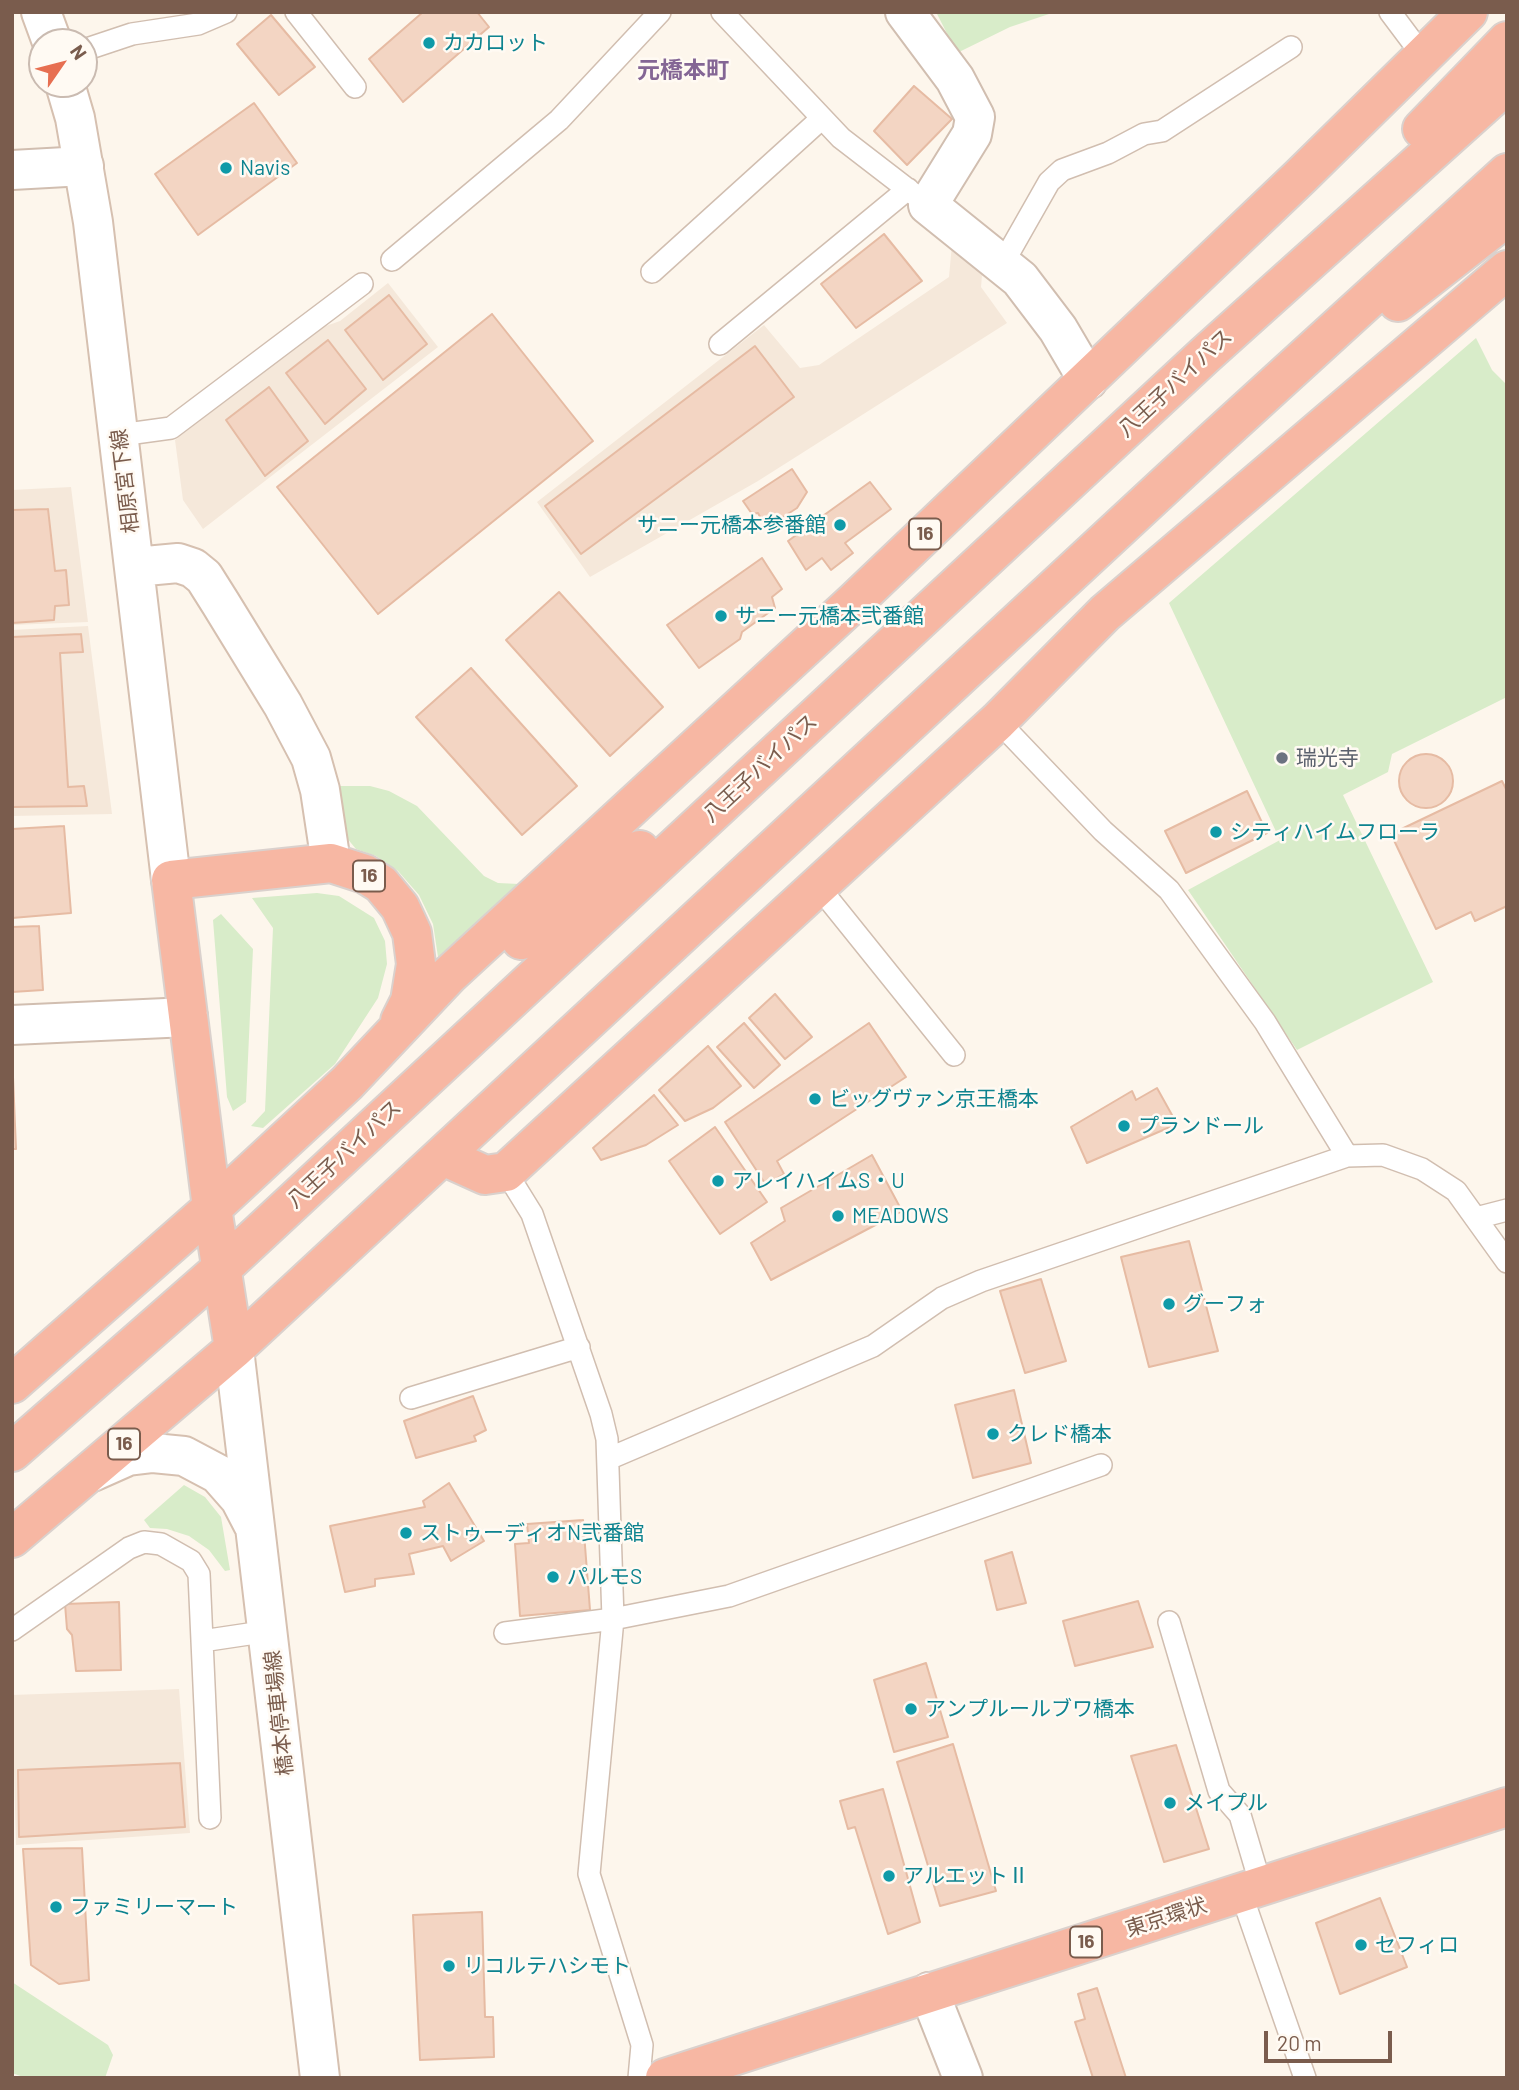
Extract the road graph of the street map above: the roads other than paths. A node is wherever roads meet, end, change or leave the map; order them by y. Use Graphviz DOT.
graph roads {
  1 [pos="226,12"];
  2 [pos="296,12"];
  3 [pos="660,12"];
  4 [pos="722,12"];
  5 [pos="905,12"];
  6 [pos="1390,12"];
  7 [pos="1468,12"];
  8 [pos="1507,41"];
  9 [pos="98,45"];
  10 [pos="1291,47"];
  11 [pos="1423,56"];
  12 [pos="1507,84"];
  13 [pos="355,87"];
  14 [pos="68,98"];
  15 [pos="821,119"];
  16 [pos="85,166"];
  17 [pos="12,170"];
  18 [pos="1507,173"];
  19 [pos="918,197"];
  20 [pos="1507,217"];
  21 [pos="392,260"];
  22 [pos="1003,263"];
  23 [pos="1507,270"];
  24 [pos="652,272"];
  25 [pos="362,284"];
  26 [pos="720,344"];
  27 [pos="1205,355"];
  28 [pos="1088,380"];
  29 [pos="120,435"];
  30 [pos="1212,442"];
  31 [pos="135,567"];
  32 [pos="894,644"];
  33 [pos="998,721"];
  34 [pos="331,863"];
  35 [pos="171,880"];
  36 [pos="818,886"];
  37 [pos="188,1017"];
  38 [pos="12,1025"];
  39 [pos="379,1051"];
  40 [pos="954,1055"];
  41 [pos="443,1156"];
  42 [pos="1347,1156"];
  43 [pos="506,1172"];
  44 [pos="212,1208"];
  45 [pos="1507,1210"];
  46 [pos="1476,1218"];
  47 [pos="1507,1262"];
  48 [pos="222,1269"];
  49 [pos="579,1347"];
  50 [pos="234,1349"];
  51 [pos="12,1384"];
  52 [pos="411,1398"];
  53 [pos="12,1452"];
  54 [pos="608,1459"];
  55 [pos="1101,1465"];
  56 [pos="91,1473"];
  57 [pos="259,1535"];
  58 [pos="12,1538"];
  59 [pos="613,1619"];
  60 [pos="1169,1622"];
  61 [pos="12,1630"];
  62 [pos="270,1631"];
  63 [pos="505,1633"];
  64 [pos="202,1641"];
  65 [pos="1507,1807"];
  66 [pos="210,1818"];
  67 [pos="1251,1889"];
  68 [pos="929,1992"];
  69 [pos="320,2078"];
  70 [pos="639,2078"];
  71 [pos="665,2078"];
  72 [pos="963,2078"];
  73 [pos="1305,2078"];
  1 -- 9 [label="lane"];
  2 -- 13 [label="lane"];
  3 -- 21 [label="lane"];
  4 -- 15 [label="lane"];
  5 -- 19 [label="street"];
  6 -- 11 [label="lane"];
  7 -- 11 [label="highway, 16"];
  8 -- 27 [label="highway, 16"];
  10 -- 22 [label="lane"];
  11 -- 28 [label="highway, 16"];
  12 -- 27 [label="highway, 八王子バイパス / 16"];
  14 -- 16 [label="street, 相原宮下線"];
  15 -- 19 [label="lane"];
  15 -- 24 [label="lane"];
  16 -- 17 [label="street"];
  16 -- 29 [label="street, 相原宮下線"];
  18 -- 30 [label="highway, 16"];
  19 -- 22 [label="street"];
  19 -- 26 [label="lane"];
  20 -- 30 [label="highway, 16"];
  22 -- 28 [label="street"];
  23 -- 33 [label="highway"];
  25 -- 29 [label="lane"];
  27 -- 32 [label="highway, 八王子バイパス / 16"];
  28 -- 39 [label="highway, 16"];
  29 -- 31 [label="street, 相原宮下線"];
  30 -- 41 [label="highway, 16"];
  31 -- 34 [label="street"];
  31 -- 35 [label="street, 相原宮下線"];
  32 -- 39 [label="highway, 16"];
  32 -- 48 [label="highway, 八王子バイパス / 16"];
  33 -- 36 [label="highway"];
  33 -- 42 [label="lane"];
  34 -- 35 [label="highway, 16"];
  34 -- 39 [label="highway, 16"];
  35 -- 37 [label="highway"];
  36 -- 40 [label="lane"];
  36 -- 43 [label="highway"];
  37 -- 38 [label="street"];
  37 -- 44 [label="highway"];
  39 -- 44 [label="highway, 16"];
  41 -- 43 [label="highway"];
  41 -- 50 [label="highway, 16"];
  42 -- 46 [label="lane"];
  42 -- 54 [label="lane"];
  43 -- 49 [label="lane"];
  44 -- 48 [label="highway"];
  44 -- 51 [label="highway, 16"];
  45 -- 46 [label="lane"];
  46 -- 47 [label="lane"];
  48 -- 50 [label="highway"];
  48 -- 53 [label="highway, 八王子バイパス / 16"];
  49 -- 52 [label="lane"];
  49 -- 54 [label="lane"];
  50 -- 56 [label="highway, 16"];
  50 -- 57 [label="street, 橋本停車場線"];
  54 -- 59 [label="lane"];
  55 -- 59 [label="lane"];
  56 -- 57 [label="street"];
  56 -- 58 [label="highway, 16"];
  57 -- 62 [label="street, 橋本停車場線"];
  59 -- 63 [label="lane"];
  59 -- 70 [label="lane"];
  60 -- 67 [label="lane"];
  61 -- 64 [label="lane"];
  62 -- 64 [label="lane"];
  62 -- 69 [label="street, 橋本停車場線"];
  64 -- 66 [label="lane"];
  65 -- 67 [label="highway, 東京環状 / 16"];
  67 -- 68 [label="highway, 東京環状 / 16"];
  67 -- 73 [label="lane"];
  68 -- 71 [label="highway, 東京環状 / 16"];
  68 -- 72 [label="street"];
}
